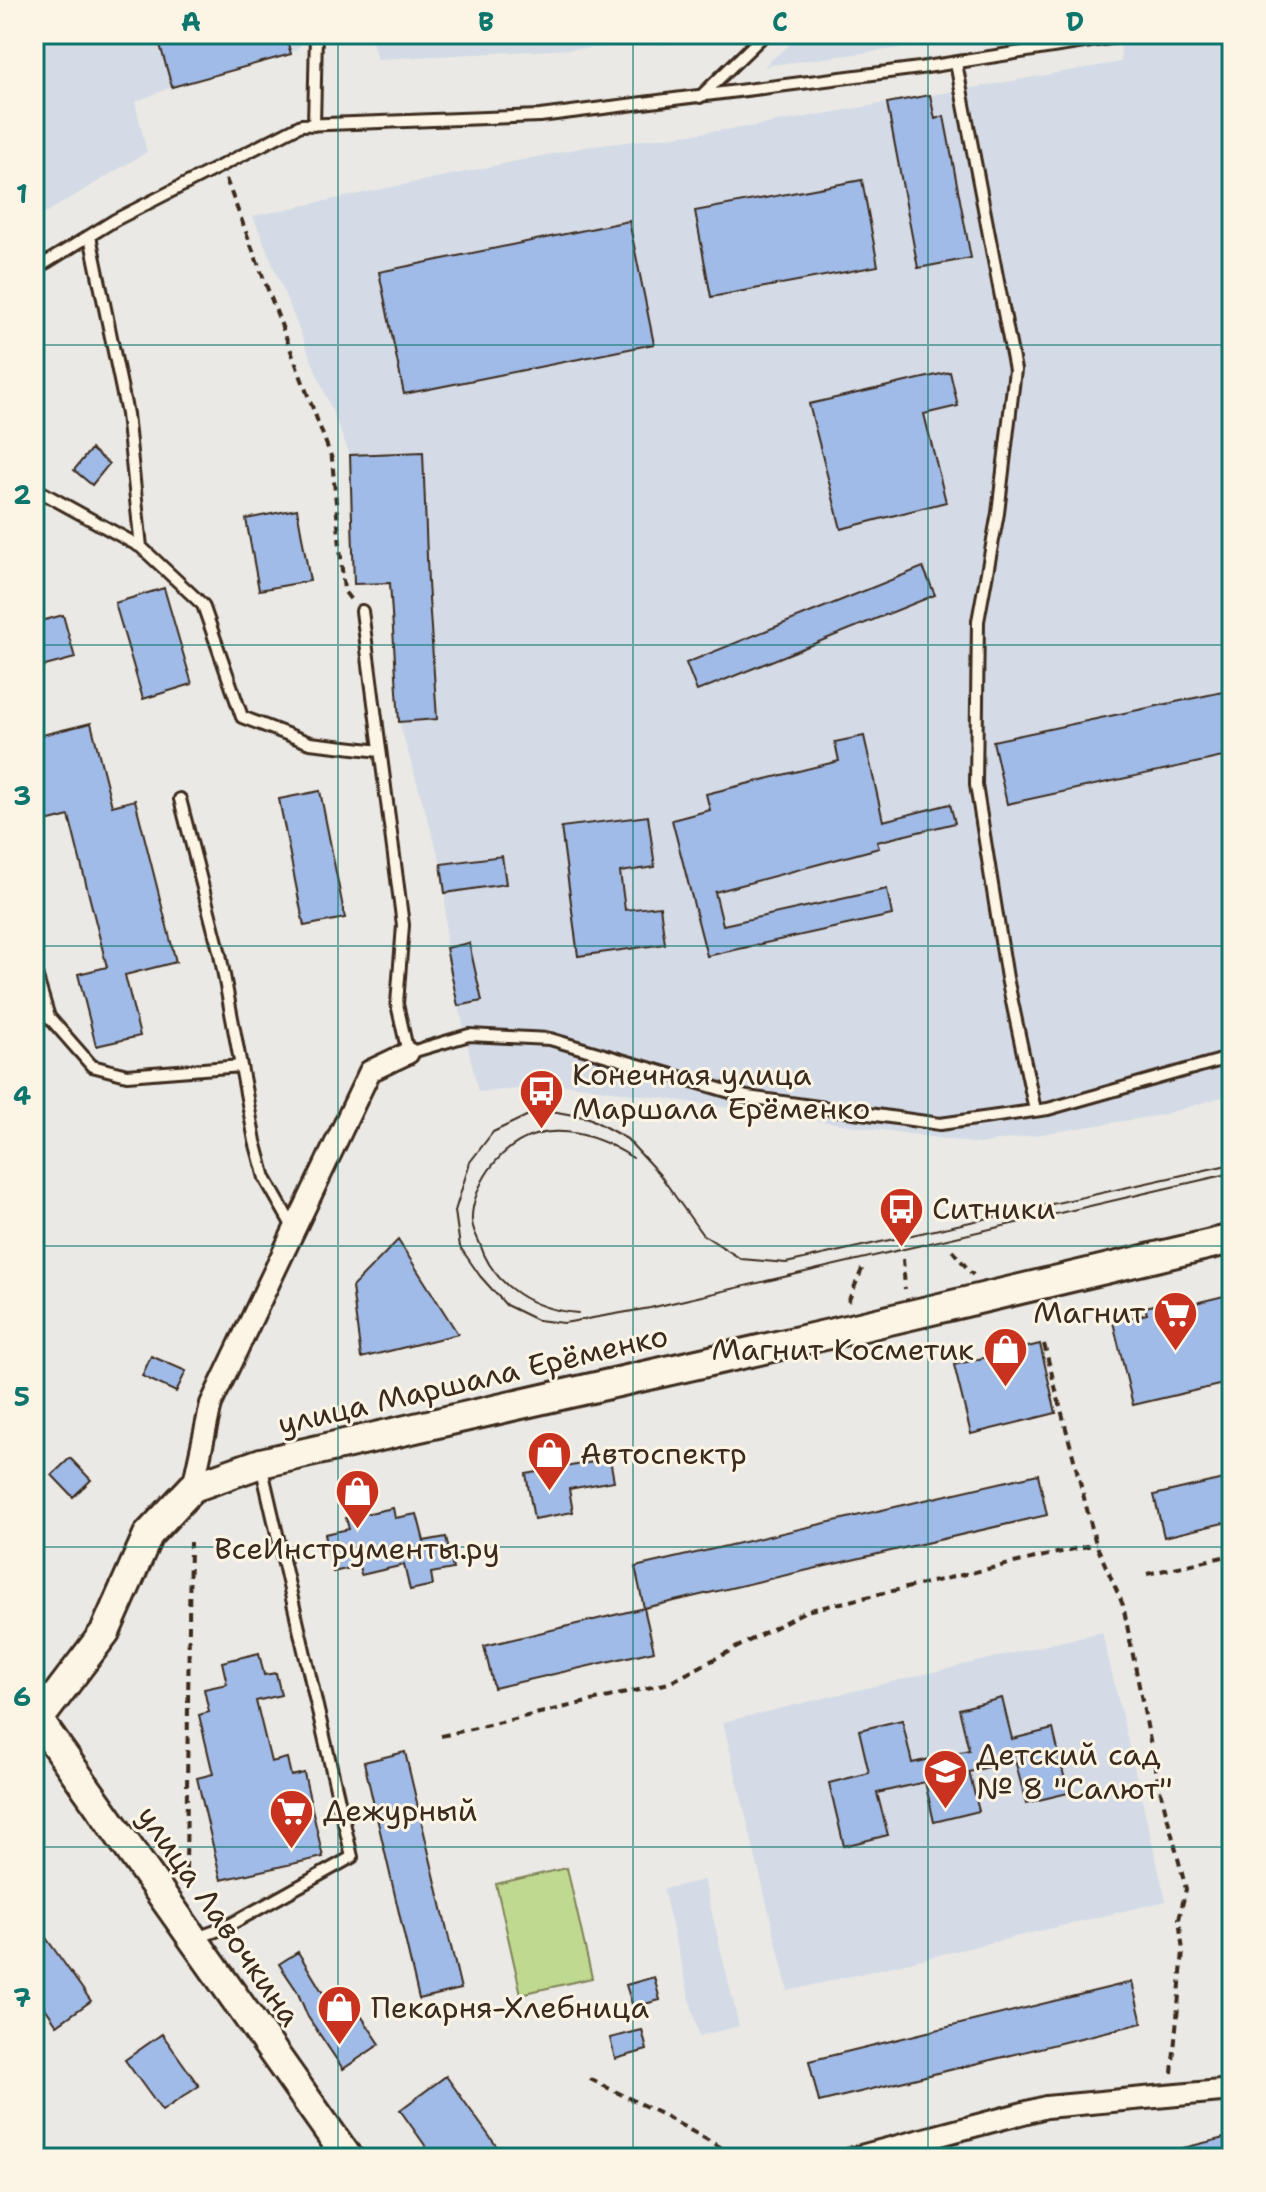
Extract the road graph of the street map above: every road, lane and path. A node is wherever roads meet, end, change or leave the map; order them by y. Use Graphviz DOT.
graph roads {
  1 [pos="316,34"];
  2 [pos="765,34"];
  3 [pos="1135,34"];
  4 [pos="956,63"];
  5 [pos="700,97"];
  6 [pos="314,125"];
  7 [pos="221,166"];
  8 [pos="90,236"];
  9 [pos="34,270"];
  10 [pos="34,488"];
  11 [pos="141,547"];
  12 [pos="362,611"];
  13 [pos="380,751"];
  14 [pos="180,799"];
  15 [pos="34,968"];
  16 [pos="408,1053"];
  17 [pos="1232,1057"];
  18 [pos="241,1066"];
  19 [pos="1035,1110"];
  20 [pos="294,1229"];
  21 [pos="1232,1239"];
  22 [pos="952,1250"];
  23 [pos="903,1259"];
  24 [pos="863,1267"];
  25 [pos="973,1275"];
  26 [pos="905,1289"];
  27 [pos="848,1302"];
  28 [pos="1044,1344"];
  29 [pos="261,1463"];
  30 [pos="193,1487"];
  31 [pos="190,1542"];
  32 [pos="1096,1544"];
  33 [pos="1232,1555"];
  34 [pos="1147,1574"];
  35 [pos="36,1718"];
  36 [pos="441,1736"];
  37 [pos="186,1870"];
  38 [pos="193,1939"];
  39 [pos="590,2079"];
  40 [pos="1232,2090"];
  41 [pos="1170,2096"];
  42 [pos="348,2158"];
  43 [pos="740,2158"];
  44 [pos="853,2158"];
  1 -- 6 [label="lane"];
  2 -- 5 [label="lane"];
  3 -- 4 [label="lane"];
  4 -- 5 [label="lane"];
  4 -- 19 [label="lane"];
  5 -- 6 [label="lane"];
  6 -- 7 [label="lane"];
  7 -- 8 [label="lane"];
  7 -- 12 [label="path"];
  8 -- 9 [label="lane"];
  8 -- 11 [label="lane"];
  10 -- 11 [label="lane"];
  11 -- 13 [label="lane"];
  12 -- 13 [label="lane"];
  13 -- 16 [label="lane"];
  14 -- 18 [label="lane"];
  15 -- 18 [label="lane"];
  16 -- 19 [label="lane"];
  16 -- 20 [label="street"];
  17 -- 19 [label="lane"];
  18 -- 20 [label="lane"];
  20 -- 30 [label="street"];
  21 -- 29 [label="main road, улица Маршала Ерёменко"];
  22 -- 25 [label="path"];
  23 -- 26 [label="path"];
  24 -- 27 [label="path"];
  28 -- 32 [label="path"];
  29 -- 30 [label="main road, улица Маршала Ерёменко"];
  29 -- 38 [label="lane"];
  30 -- 35 [label="main road, улица Маршала Ерёменко"];
  31 -- 37 [label="path"];
  32 -- 36 [label="path"];
  32 -- 41 [label="path"];
  33 -- 34 [label="path"];
  35 -- 38 [label="main road, улица Лавочкина"];
  38 -- 42 [label="main road, улица Лавочкина"];
  39 -- 43 [label="path"];
  40 -- 41 [label="street"];
  41 -- 44 [label="street"];
}
